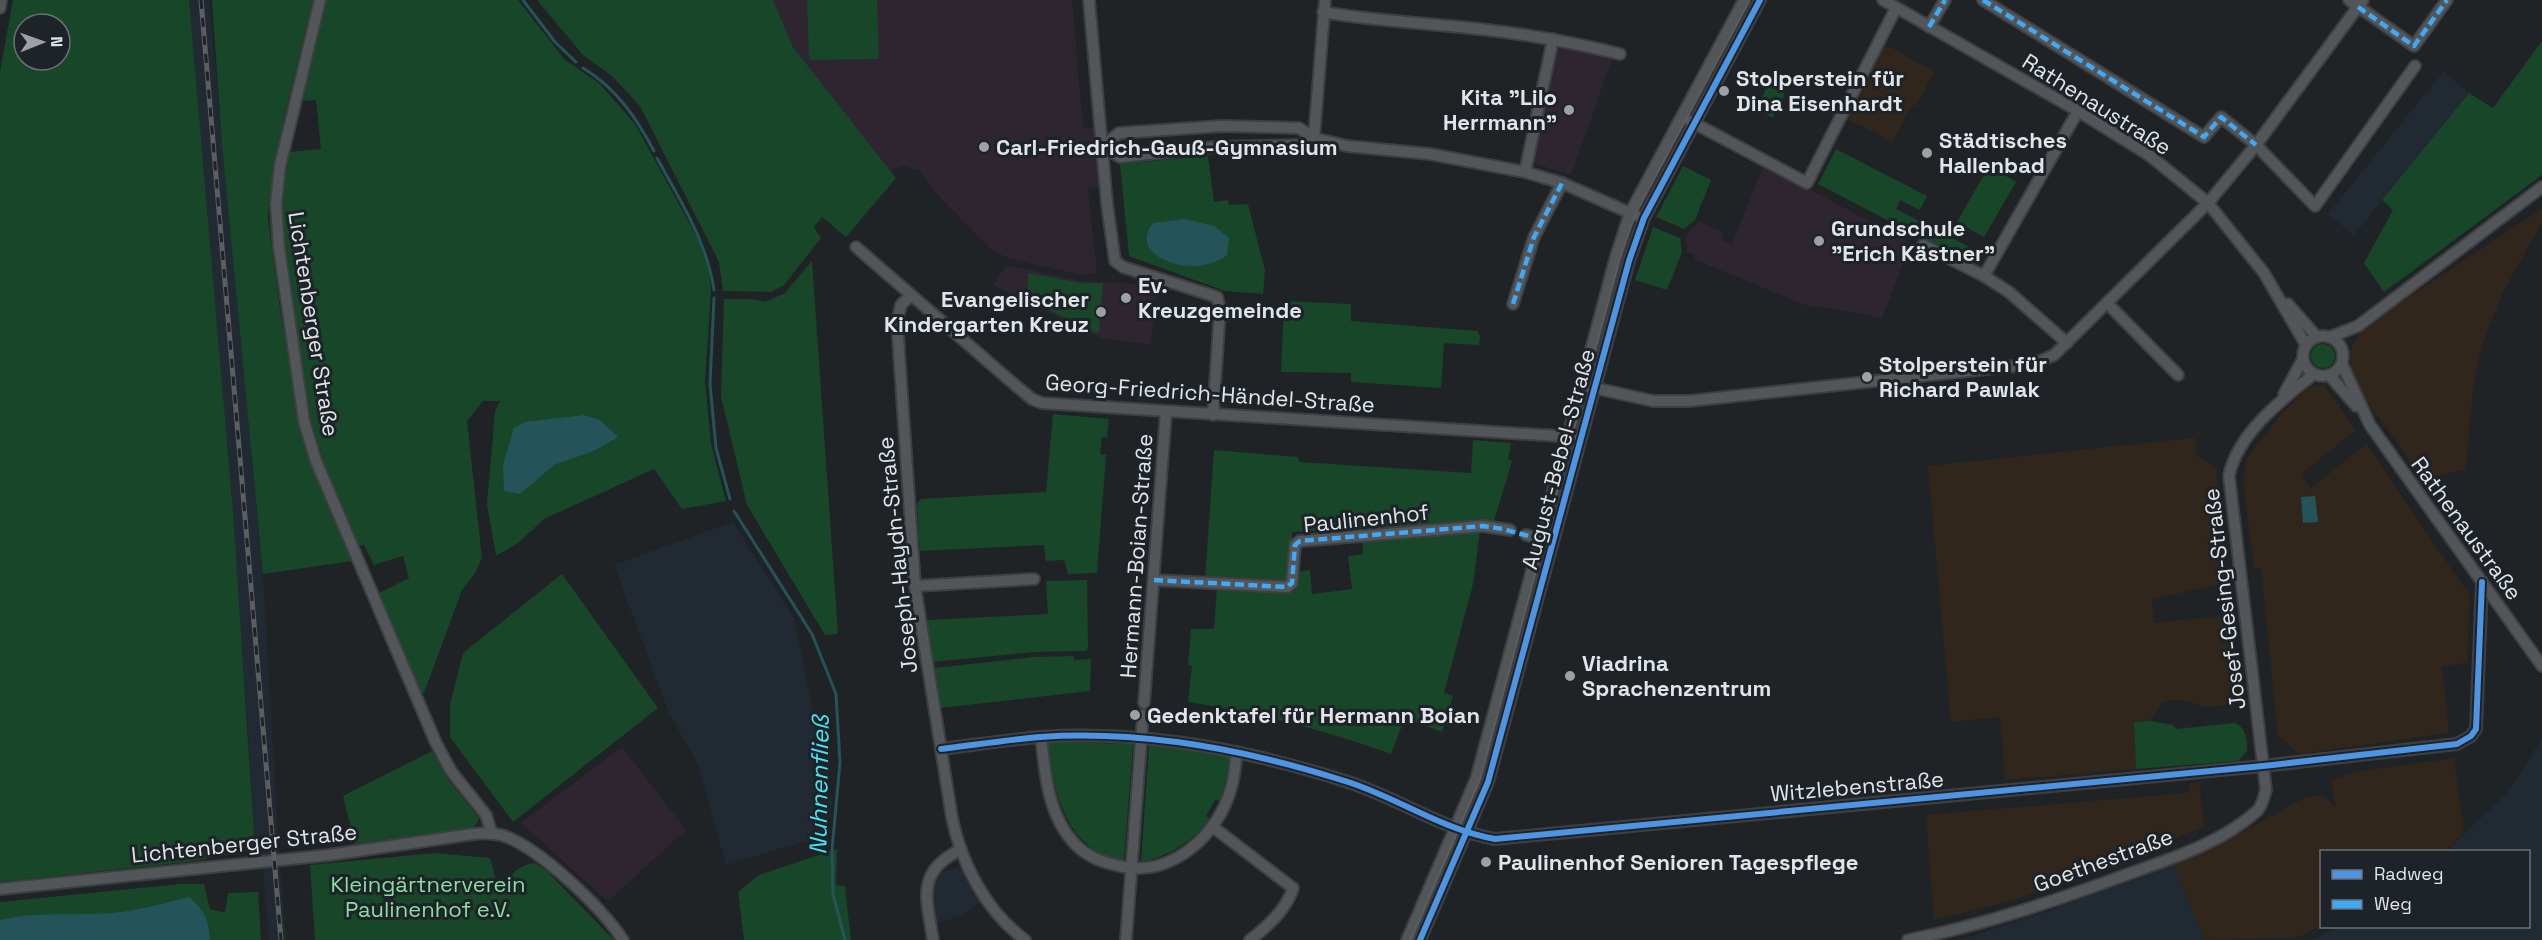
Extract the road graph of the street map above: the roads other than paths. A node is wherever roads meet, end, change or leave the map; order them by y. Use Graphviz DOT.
graph roads {
  1 [pos="1,0"];
  2 [pos="320,0"];
  3 [pos="1089,0"];
  4 [pos="1325,0"];
  5 [pos="1744,0"];
  6 [pos="1760,0"];
  7 [pos="1883,0"];
  8 [pos="1945,0"];
  9 [pos="1983,0"];
  10 [pos="2447,0"];
  11 [pos="2357,2"];
  12 [pos="0,8"];
  13 [pos="1896,8"];
  14 [pos="1323,12"];
  15 [pos="1929,27"];
  16 [pos="1553,39"];
  17 [pos="1620,54"];
  18 [pos="2415,66"];
  19 [pos="2078,111"];
  20 [pos="1682,116"];
  21 [pos="1695,123"];
  22 [pos="1314,138"];
  23 [pos="2256,146"];
  24 [pos="1102,147"];
  25 [pos="1525,172"];
  26 [pos="1562,183"];
  27 [pos="2542,187"];
  28 [pos="2208,204"];
  29 [pos="1630,213"];
  30 [pos="1644,218"];
  31 [pos="1923,245"];
  32 [pos="856,247"];
  33 [pos="1984,276"];
  34 [pos="2274,288"];
  35 [pos="911,295"];
  36 [pos="2107,303"];
  37 [pos="1513,304"];
  38 [pos="2358,326"];
  39 [pos="2317,336"];
  40 [pos="2330,337"];
  41 [pos="2067,343"];
  42 [pos="2306,345"];
  43 [pos="2343,352"];
  44 [pos="2303,360"];
  45 [pos="2342,364"];
  46 [pos="2314,374"];
  47 [pos="2178,375"];
  48 [pos="2329,375"];
  49 [pos="1581,385"];
  50 [pos="1596,388"];
  51 [pos="2276,406"];
  52 [pos="1166,412"];
  53 [pos="2362,413"];
  54 [pos="1213,415"];
  55 [pos="1569,437"];
  56 [pos="1582,438"];
  57 [pos="1510,530"];
  58 [pos="1526,535"];
  59 [pos="1540,539"];
  60 [pos="1554,543"];
  61 [pos="1034,579"];
  62 [pos="1154,580"];
  63 [pos="2482,582"];
  64 [pos="915,586"];
  65 [pos="2542,666"];
  66 [pos="1041,737"];
  67 [pos="1141,739"];
  68 [pos="941,749"];
  69 [pos="1237,752"];
  70 [pos="2263,766"];
  71 [pos="1213,827"];
  72 [pos="1456,828"];
  73 [pos="492,834"];
  74 [pos="1468,834"];
  75 [pos="960,850"];
  76 [pos="1132,868"];
  77 [pos="0,889"];
  78 [pos="623,940"];
  79 [pos="933,940"];
  80 [pos="1025,940"];
  81 [pos="1126,940"];
  82 [pos="1250,940"];
  83 [pos="1407,940"];
  84 [pos="1420,940"];
  85 [pos="1908,940"];
  1 -- 12 [label="street"];
  2 -- 73 [label="street, Lichtenberger Straße"];
  3 -- 24 [label="street"];
  4 -- 14 [label="street"];
  5 -- 20 [label="street, August-Bebel-Straße"];
  6 -- 21 [label="street, August-Bebel-Straße"];
  7 -- 13 [label="street, Rathenaustraße"];
  8 -- 15 [label="street"];
  9 -- 23 [label="street, Rathenaustraße"];
  10 -- 11 [label="street"];
  11 -- 23 [label="street"];
  13 -- 15 [label="street, Rathenaustraße"];
  13 -- 21 [label="street"];
  14 -- 16 [label="street"];
  14 -- 22 [label="street"];
  15 -- 19 [label="street, Rathenaustraße"];
  16 -- 17 [label="street"];
  16 -- 25 [label="street"];
  18 -- 23 [label="street"];
  19 -- 28 [label="street, Rathenaustraße"];
  19 -- 33 [label="street"];
  20 -- 21 [label="street"];
  20 -- 29 [label="street, August-Bebel-Straße"];
  21 -- 30 [label="street, August-Bebel-Straße"];
  22 -- 24 [label="street"];
  22 -- 24 [label="street"];
  22 -- 25 [label="street"];
  23 -- 28 [label="street"];
  24 -- 54 [label="street"];
  25 -- 26 [label="street"];
  26 -- 29 [label="street"];
  26 -- 37 [label="street"];
  27 -- 38 [label="street"];
  28 -- 34 [label="street, Rathenaustraße"];
  28 -- 36 [label="street"];
  29 -- 30 [label="street"];
  29 -- 49 [label="street, August-Bebel-Straße"];
  30 -- 50 [label="street, August-Bebel-Straße"];
  31 -- 33 [label="street"];
  32 -- 35 [label="street, Georg-Friedrich-Händel-Straße"];
  33 -- 41 [label="street"];
  34 -- 39 [label="street, Rathenaustraße"];
  34 -- 42 [label="street, Rathenaustraße"];
  35 -- 52 [label="street, Georg-Friedrich-Händel-Straße"];
  35 -- 64 [label="street, Joseph-Haydn-Straße"];
  36 -- 41 [label="street"];
  36 -- 47 [label="street"];
  38 -- 40 [label="street"];
  38 -- 43 [label="street"];
  39 -- 40 [label="street"];
  39 -- 42 [label="street"];
  40 -- 43 [label="street"];
  41 -- 50 [label="street"];
  42 -- 44 [label="street"];
  43 -- 45 [label="street"];
  44 -- 46 [label="street"];
  44 -- 51 [label="street, Josef-Gesing-Straße"];
  45 -- 48 [label="street"];
  45 -- 53 [label="street, Rathenaustraße"];
  46 -- 48 [label="street"];
  46 -- 51 [label="street, Josef-Gesing-Straße"];
  48 -- 53 [label="street, Rathenaustraße"];
  49 -- 50 [label="street"];
  49 -- 55 [label="street, August-Bebel-Straße"];
  50 -- 56 [label="street, August-Bebel-Straße"];
  51 -- 70 [label="street, Josef-Gesing-Straße"];
  52 -- 54 [label="street, Georg-Friedrich-Händel-Straße"];
  52 -- 62 [label="street, Hermann-Boian-Straße"];
  53 -- 63 [label="street, Rathenaustraße"];
  54 -- 55 [label="street, Georg-Friedrich-Händel-Straße"];
  55 -- 56 [label="street, Georg-Friedrich-Händel-Straße"];
  55 -- 59 [label="street, August-Bebel-Straße"];
  56 -- 60 [label="street, August-Bebel-Straße"];
  57 -- 62 [label="street, Paulinenhof"];
  58 -- 59 [label="street"];
  59 -- 60 [label="street"];
  59 -- 72 [label="street, August-Bebel-Straße"];
  60 -- 74 [label="street, August-Bebel-Straße"];
  61 -- 64 [label="street"];
  62 -- 67 [label="street, Hermann-Boian-Straße"];
  63 -- 65 [label="street, Rathenaustraße"];
  63 -- 70 [label="street, Witzlebenstraße"];
  64 -- 68 [label="street, Joseph-Haydn-Straße"];
  66 -- 67 [label="street, Witzlebenstraße"];
  66 -- 68 [label="street, Witzlebenstraße"];
  66 -- 76 [label="street"];
  67 -- 69 [label="street, Witzlebenstraße"];
  67 -- 76 [label="street, Hermann-Boian-Straße"];
  68 -- 75 [label="street, Joseph-Haydn-Straße"];
  69 -- 71 [label="street"];
  69 -- 72 [label="street, Witzlebenstraße"];
  70 -- 74 [label="street, Witzlebenstraße"];
  70 -- 85 [label="street, Goethestraße"];
  71 -- 76 [label="street"];
  71 -- 82 [label="street"];
  72 -- 74 [label="street, Witzlebenstraße"];
  72 -- 83 [label="street, August-Bebel-Straße"];
  73 -- 77 [label="street, Lichtenberger Straße"];
  73 -- 78 [label="street, Lichtenberger Straße"];
  74 -- 84 [label="street, August-Bebel-Straße"];
  75 -- 79 [label="street"];
  75 -- 80 [label="street, Joseph-Haydn-Straße"];
  76 -- 81 [label="street, Hermann-Boian-Straße"];
}
